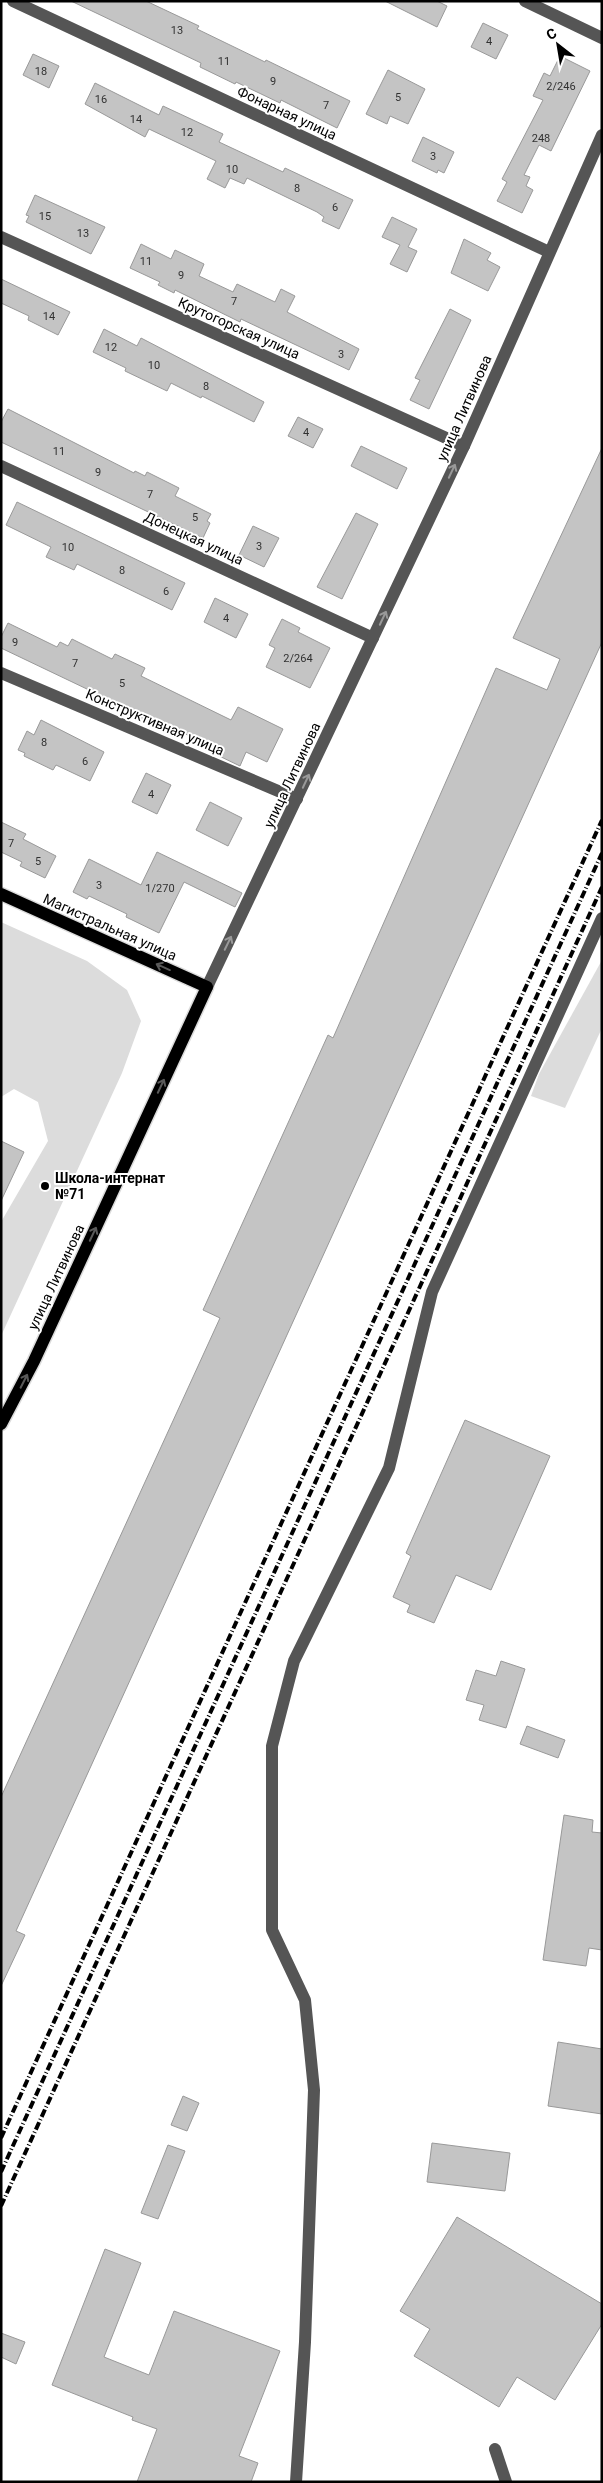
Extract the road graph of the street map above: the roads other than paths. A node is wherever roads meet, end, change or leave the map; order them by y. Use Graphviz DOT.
graph roads {
  1 [pos="13,1"];
  2 [pos="525,1"];
  3 [pos="602,38"];
  4 [pos="602,134"];
  5 [pos="1,237"];
  6 [pos="549,252"];
  7 [pos="464,446"];
  8 [pos="1,466"];
  9 [pos="374,638"];
  10 [pos="1,673"];
  11 [pos="297,799"];
  12 [pos="1,894"];
  13 [pos="602,918"];
  14 [pos="207,987"];
  15 [pos="1,1424"];
  16 [pos="494,2449"];
  17 [pos="296,2482"];
  18 [pos="506,2482"];
  1 -- 6 [label="street, Фонарная улица"];
  2 -- 3 [label="street"];
  4 -- 6 [label="street, улица Литвинова"];
  5 -- 7 [label="street, Крутогорская улица"];
  6 -- 7 [label="street, улица Литвинова"];
  9 -- 7 [label="street, улица Литвинова, one-way"];
  8 -- 9 [label="street, Донецкая улица"];
  11 -- 9 [label="street, улица Литвинова, one-way"];
  10 -- 11 [label="street, Конструктивная улица"];
  14 -- 11 [label="street, улица Литвинова, one-way"];
  14 -- 12 [label="main road, Магистральная улица, one-way"];
  13 -- 17 [label="street"];
  15 -- 14 [label="main road, улица Литвинова, one-way"];
  16 -- 18 [label="street"];
}
